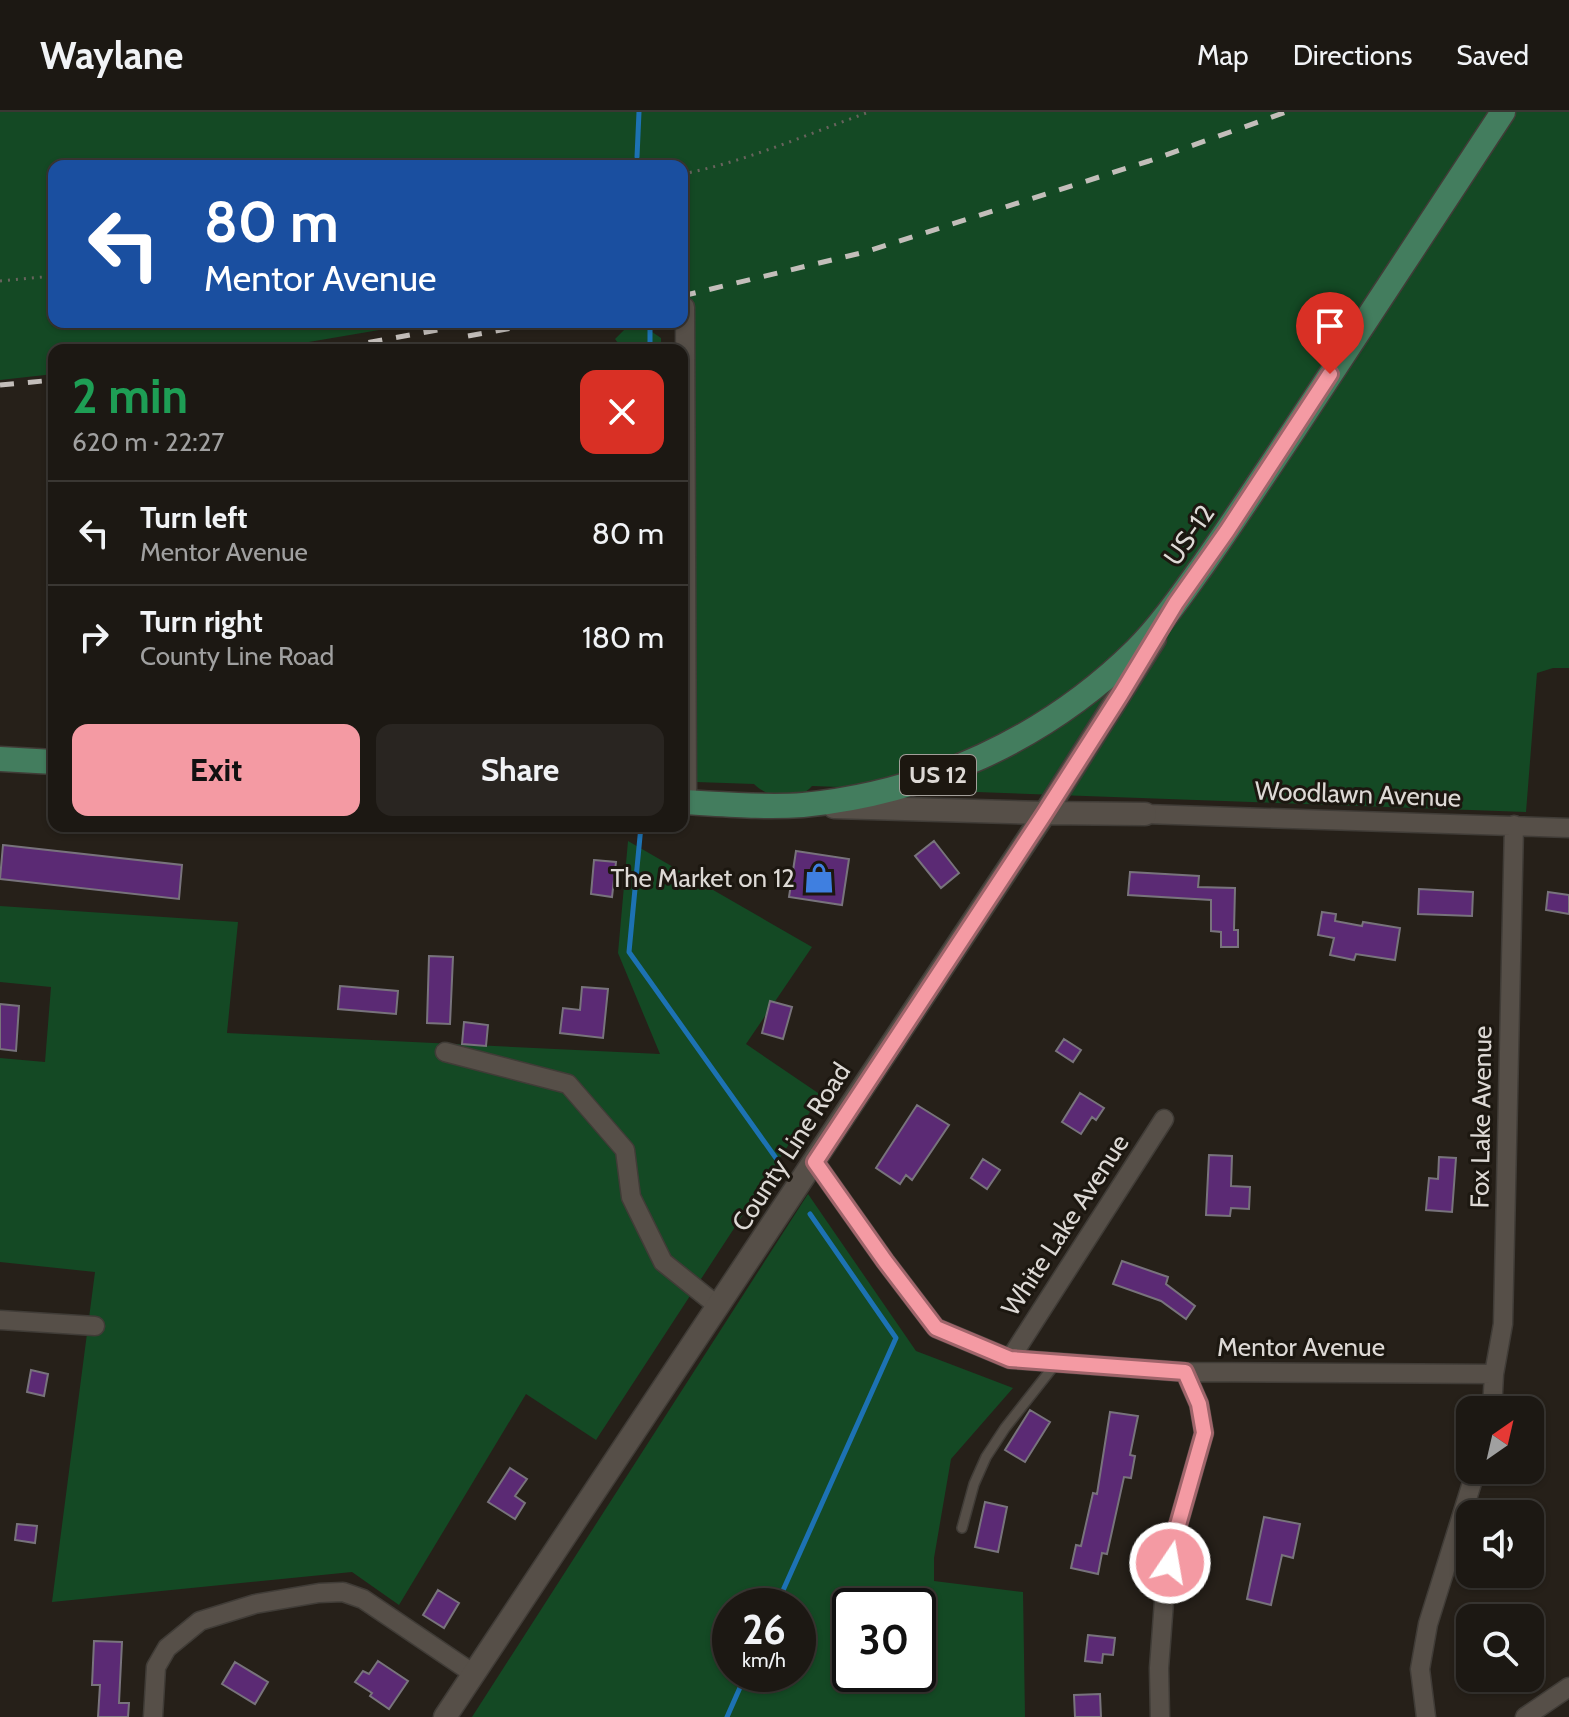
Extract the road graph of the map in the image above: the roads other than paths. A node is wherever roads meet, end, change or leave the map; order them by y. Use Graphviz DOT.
graph roads {
  1 [pos="1503,112"];
  2 [pos="1176,603"];
  3 [pos="0,759"];
  4 [pos="48,762"];
  5 [pos="688,802"];
  6 [pos="776,806"];
  7 [pos="1045,813"];
  8 [pos="1145,814"];
  9 [pos="1514,825"];
  10 [pos="1569,828"];
  11 [pos="445,1052"];
  12 [pos="1164,1119"];
  13 [pos="815,1162"];
  14 [pos="719,1307"];
  15 [pos="0,1320"];
  16 [pos="95,1326"];
  17 [pos="1010,1359"];
  18 [pos="1057,1362"];
  19 [pos="1185,1372"];
  20 [pos="1494,1374"];
  21 [pos="1493,1396"];
  22 [pos="1472,1484"];
  23 [pos="962,1528"];
  24 [pos="474,1674"];
  25 [pos="1569,1687"];
  26 [pos="153,1717"];
  27 [pos="445,1717"];
  28 [pos="1160,1717"];
  29 [pos="1426,1717"];
  30 [pos="1525,1717"];
  1 -- 2 [label="main road, US-12 / US 12"];
  2 -- 6 [label="main road, US-12 / US 12"];
  2 -- 7 [label="street, County Line Road"];
  3 -- 4 [label="main road"];
  5 -- 6 [label="main road, US 12"];
  6 -- 7 [label="street"];
  7 -- 8 [label="street"];
  7 -- 13 [label="street, County Line Road"];
  8 -- 9 [label="street, Woodlawn Avenue"];
  9 -- 10 [label="street, Woodlawn Avenue"];
  9 -- 20 [label="street, Fox Lake Avenue"];
  11 -- 14 [label="street"];
  12 -- 17 [label="street, White Lake Avenue"];
  13 -- 14 [label="street, County Line Road"];
  13 -- 17 [label="street, Mentor Avenue"];
  14 -- 24 [label="street, County Line Road"];
  15 -- 16 [label="street"];
  17 -- 18 [label="street, Mentor Avenue"];
  18 -- 19 [label="street, Mentor Avenue"];
  18 -- 23 [label="lane"];
  19 -- 20 [label="street, Mentor Avenue"];
  19 -- 28 [label="street"];
  20 -- 21 [label="street, Fox Lake Avenue"];
  22 -- 29 [label="street"];
  24 -- 26 [label="street"];
  24 -- 27 [label="street, County Line Road"];
  25 -- 30 [label="street"];
}
